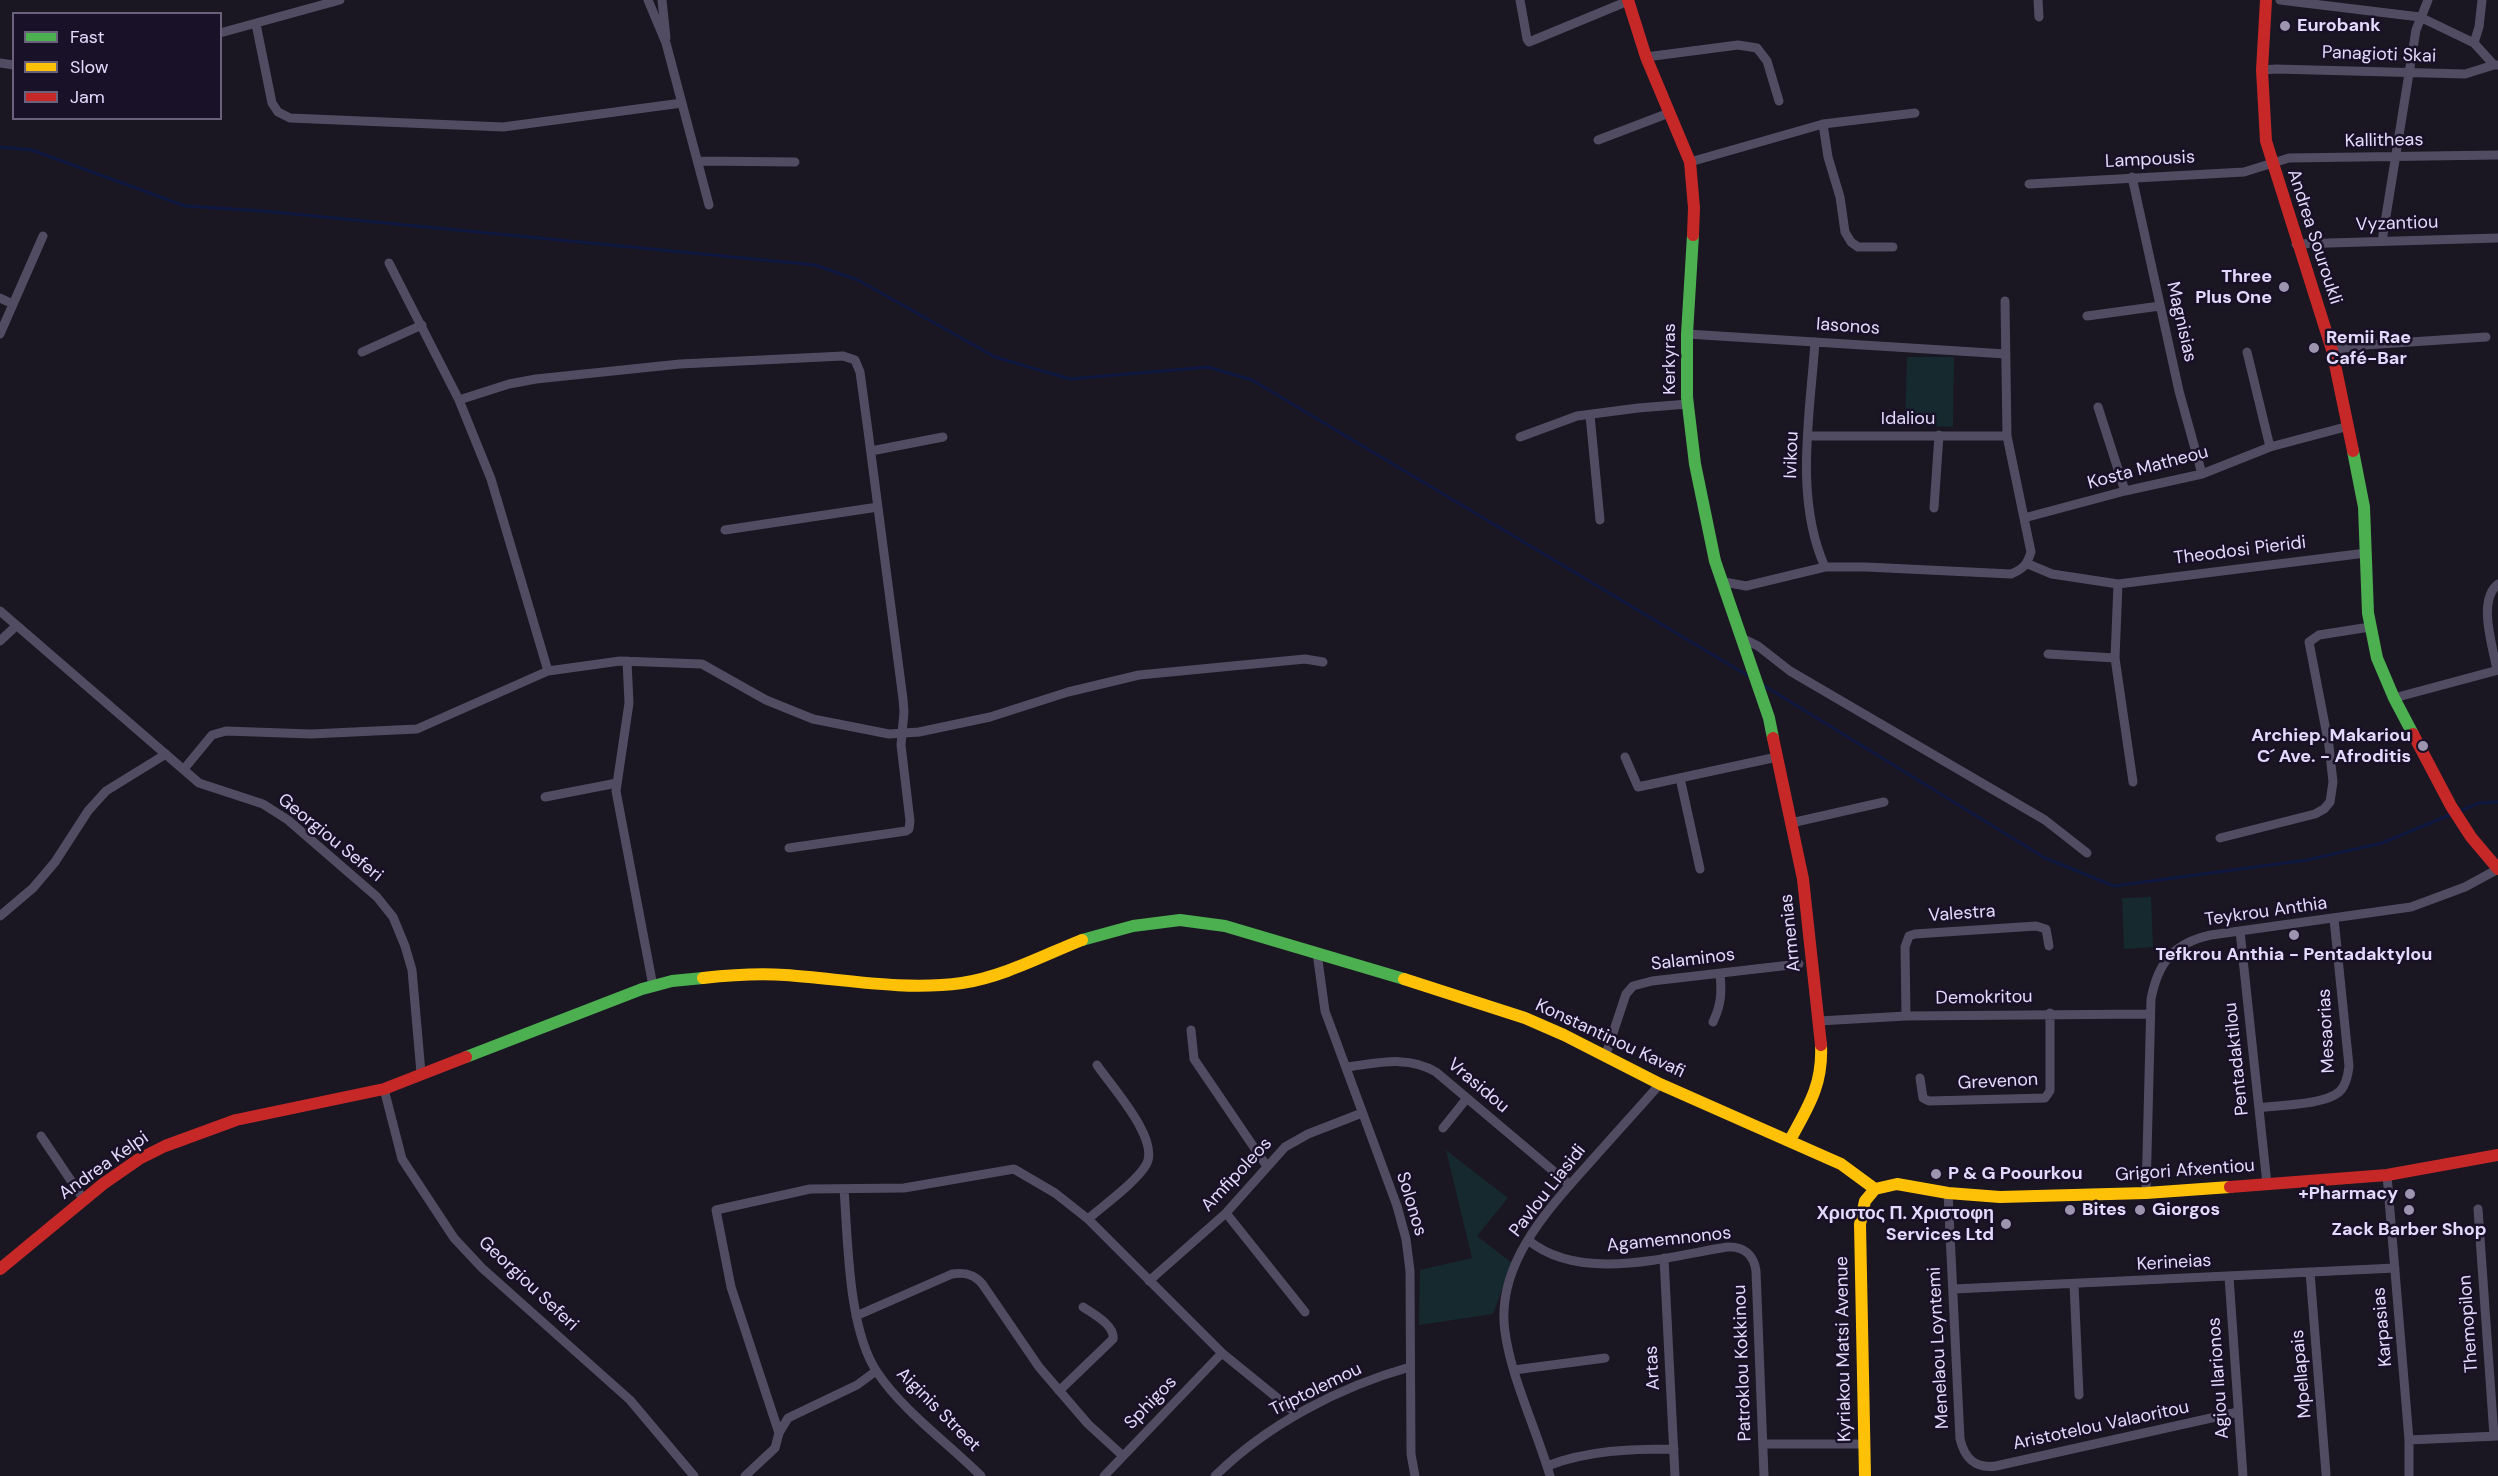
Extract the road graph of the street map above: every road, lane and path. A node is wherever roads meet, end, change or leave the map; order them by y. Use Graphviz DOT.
graph roads {
  1 [pos="340,0"];
  2 [pos="648,0"];
  3 [pos="662,0"];
  4 [pos="1520,0"];
  5 [pos="1628,0"];
  6 [pos="2038,0"];
  7 [pos="2266,0"];
  8 [pos="2280,0"];
  9 [pos="2428,0"];
  10 [pos="2482,0"];
  11 [pos="2039,17"];
  12 [pos="2420,17"];
  13 [pos="256,24"];
  14 [pos="222,32"];
  15 [pos="666,43"];
  16 [pos="2474,43"];
  17 [pos="1646,57"];
  18 [pos="2496,65"];
  19 [pos="2262,70"];
  20 [pos="2409,72"];
  21 [pos="1779,101"];
  22 [pos="682,103"];
  23 [pos="1669,112"];
  24 [pos="1915,113"];
  25 [pos="1823,124"];
  26 [pos="1598,140"];
  27 [pos="2498,155"];
  28 [pos="2396,157"];
  29 [pos="698,161"];
  30 [pos="795,162"];
  31 [pos="1690,162"];
  32 [pos="2272,164"];
  33 [pos="2132,177"];
  34 [pos="2030,184"];
  35 [pos="709,205"];
  36 [pos="43,236"];
  37 [pos="2498,238"];
  38 [pos="2382,241"];
  39 [pos="2296,244"];
  40 [pos="1893,247"];
  41 [pos="389,263"];
  42 [pos="0,298"];
  43 [pos="2005,301"];
  44 [pos="13,304"];
  45 [pos="2160,306"];
  46 [pos="2087,316"];
  47 [pos="422,325"];
  48 [pos="0,334"];
  49 [pos="1687,334"];
  50 [pos="2486,337"];
  51 [pos="1815,342"];
  52 [pos="2332,350"];
  53 [pos="363,352"];
  54 [pos="2247,352"];
  55 [pos="2006,354"];
  56 [pos="459,400"];
  57 [pos="1688,404"];
  58 [pos="2098,407"];
  59 [pos="1590,415"];
  60 [pos="2349,426"];
  61 [pos="1939,435"];
  62 [pos="1808,436"];
  63 [pos="2007,436"];
  64 [pos="943,437"];
  65 [pos="1520,437"];
  66 [pos="2270,447"];
  67 [pos="871,451"];
  68 [pos="2202,474"];
  69 [pos="2125,491"];
  70 [pos="878,507"];
  71 [pos="1934,507"];
  72 [pos="2024,518"];
  73 [pos="1600,520"];
  74 [pos="725,530"];
  75 [pos="2366,553"];
  76 [pos="2028,564"];
  77 [pos="1825,567"];
  78 [pos="1724,582"];
  79 [pos="2118,584"];
  80 [pos="2498,585"];
  81 [pos="0,611"];
  82 [pos="16,626"];
  83 [pos="2370,627"];
  84 [pos="0,641"];
  85 [pos="1744,643"];
  86 [pos="2048,654"];
  87 [pos="2115,658"];
  88 [pos="627,661"];
  89 [pos="1323,663"];
  90 [pos="2498,670"];
  91 [pos="548,671"];
  92 [pos="2394,698"];
  93 [pos="1769,718"];
  94 [pos="901,734"];
  95 [pos="166,754"];
  96 [pos="1625,757"];
  97 [pos="1778,757"];
  98 [pos="184,769"];
  99 [pos="1680,778"];
  100 [pos="2133,782"];
  101 [pos="617,783"];
  102 [pos="545,797"];
  103 [pos="1884,802"];
  104 [pos="1791,823"];
  105 [pos="2220,838"];
  106 [pos="789,848"];
  107 [pos="2087,853"];
  108 [pos="1700,869"];
  109 [pos="2498,869"];
  110 [pos="0,916"];
  111 [pos="2334,919"];
  112 [pos="2240,931"];
  113 [pos="2049,946"];
  114 [pos="1317,953"];
  115 [pos="1799,964"];
  116 [pos="1720,974"];
  117 [pos="654,986"];
  118 [pos="2050,1013"];
  119 [pos="2149,1014"];
  120 [pos="1906,1016"];
  121 [pos="1820,1021"];
  122 [pos="1713,1022"];
  123 [pos="1191,1030"];
  124 [pos="1605,1058"];
  125 [pos="1097,1065"];
  126 [pos="1347,1067"];
  127 [pos="421,1073"];
  128 [pos="1920,1078"];
  129 [pos="1660,1084"];
  130 [pos="384,1089"];
  131 [pos="1467,1098"];
  132 [pos="2259,1108"];
  133 [pos="1362,1113"];
  134 [pos="1443,1128"];
  135 [pos="41,1136"];
  136 [pos="1790,1140"];
  137 [pos="2498,1155"];
  138 [pos="1266,1165"];
  139 [pos="2387,1175"];
  140 [pos="2267,1184"];
  141 [pos="1570,1185"];
  142 [pos="844,1189"];
  143 [pos="1875,1189"];
  144 [pos="1948,1193"];
  145 [pos="2146,1193"];
  146 [pos="84,1200"];
  147 [pos="2478,1209"];
  148 [pos="1226,1213"];
  149 [pos="1088,1219"];
  150 [pos="1528,1240"];
  151 [pos="1747,1251"];
  152 [pos="1664,1258"];
  153 [pos="2395,1268"];
  154 [pos="0,1269"];
  155 [pos="2310,1272"];
  156 [pos="2229,1277"];
  157 [pos="1149,1281"];
  158 [pos="2074,1284"];
  159 [pos="1954,1289"];
  160 [pos="1083,1306"];
  161 [pos="1305,1312"];
  162 [pos="856,1316"];
  163 [pos="1222,1353"];
  164 [pos="1605,1358"];
  165 [pos="1410,1367"];
  166 [pos="1514,1370"];
  167 [pos="876,1371"];
  168 [pos="1059,1391"];
  169 [pos="2079,1395"];
  170 [pos="2238,1412"];
  171 [pos="1297,1414"];
  172 [pos="779,1433"];
  173 [pos="2496,1436"];
  174 [pos="2409,1440"];
  175 [pos="1763,1444"];
  176 [pos="1864,1444"];
  177 [pos="1674,1449"];
  178 [pos="1123,1456"];
  179 [pos="1971,1462"];
  180 [pos="1547,1466"];
  181 [pos="2326,1474"];
  182 [pos="694,1476"];
  183 [pos="745,1476"];
  184 [pos="981,1476"];
  185 [pos="1104,1476"];
  186 [pos="1215,1476"];
  187 [pos="1416,1476"];
  188 [pos="1550,1476"];
  189 [pos="1675,1476"];
  190 [pos="1764,1476"];
  191 [pos="1865,1476"];
  192 [pos="2243,1476"];
  193 [pos="2409,1476"];
  1 -- 13 [label="street"];
  2 -- 15 [label="street"];
  3 -- 15 [label="street"];
  4 -- 5 [label="street"];
  5 -- 17 [label="street, Kerkyras"];
  6 -- 11 [label="street"];
  7 -- 19 [label="street, Andrea Souroukli"];
  8 -- 12 [label="street"];
  9 -- 12 [label="street"];
  10 -- 16 [label="street"];
  12 -- 16 [label="street"];
  12 -- 20 [label="street"];
  13 -- 14 [label="street"];
  13 -- 22 [label="street"];
  15 -- 22 [label="street"];
  16 -- 18 [label="street"];
  17 -- 21 [label="street"];
  17 -- 23 [label="street, Kerkyras"];
  18 -- 20 [label="street, Panagioti Skai"];
  19 -- 20 [label="street, Panagioti Skai"];
  19 -- 32 [label="street, Andrea Souroukli"];
  20 -- 28 [label="street"];
  22 -- 29 [label="street"];
  23 -- 26 [label="street"];
  23 -- 31 [label="street, Kerkyras"];
  24 -- 25 [label="street"];
  25 -- 31 [label="street"];
  25 -- 40 [label="street"];
  27 -- 28 [label="street, Kallitheas"];
  28 -- 32 [label="street, Kallitheas"];
  28 -- 38 [label="street"];
  29 -- 30 [label="street"];
  29 -- 35 [label="street"];
  31 -- 49 [label="street, Kerkyras"];
  32 -- 33 [label="street, Lampousis"];
  32 -- 39 [label="street, Andrea Souroukli"];
  33 -- 34 [label="street, Lampousis"];
  33 -- 45 [label="street, Magnisias"];
  36 -- 44 [label="street"];
  37 -- 38 [label="street, Vyzantiou"];
  38 -- 39 [label="street, Vyzantiou"];
  39 -- 52 [label="street, Andrea Souroukli"];
  41 -- 47 [label="street"];
  42 -- 44 [label="street"];
  43 -- 55 [label="street"];
  44 -- 48 [label="street"];
  45 -- 46 [label="street"];
  45 -- 68 [label="street, Magnisias"];
  47 -- 53 [label="street"];
  47 -- 56 [label="street"];
  49 -- 51 [label="street, Iasonos"];
  49 -- 57 [label="street, Kerkyras"];
  50 -- 52 [label="street"];
  51 -- 55 [label="street, Iasonos"];
  51 -- 62 [label="street, Ivikou"];
  52 -- 60 [label="street, Andrea Souroukli"];
  54 -- 66 [label="street"];
  55 -- 63 [label="street"];
  56 -- 67 [label="street"];
  56 -- 91 [label="street"];
  57 -- 59 [label="street"];
  57 -- 78 [label="street, Kerkyras"];
  58 -- 69 [label="street"];
  59 -- 65 [label="street"];
  59 -- 73 [label="street"];
  60 -- 66 [label="street, Kosta Matheou"];
  60 -- 75 [label="street, Andrea Souroukli"];
  61 -- 62 [label="street, Idaliou"];
  61 -- 63 [label="street, Idaliou"];
  61 -- 71 [label="street"];
  62 -- 77 [label="street, Ivikou"];
  63 -- 72 [label="street"];
  64 -- 67 [label="street"];
  66 -- 68 [label="street, Kosta Matheou"];
  67 -- 70 [label="street"];
  68 -- 69 [label="street, Kosta Matheou"];
  69 -- 72 [label="street, Kosta Matheou"];
  70 -- 74 [label="street"];
  70 -- 94 [label="street"];
  72 -- 76 [label="street"];
  75 -- 79 [label="street, Theodosi Pieridi"];
  75 -- 83 [label="street, Andrea Souroukli"];
  76 -- 77 [label="street"];
  76 -- 79 [label="street, Theodosi Pieridi"];
  77 -- 78 [label="street"];
  78 -- 85 [label="street, Kerkyras"];
  79 -- 87 [label="street"];
  80 -- 90 [label="street"];
  81 -- 82 [label="street, Georgiou Seferi"];
  82 -- 84 [label="street"];
  82 -- 95 [label="street, Georgiou Seferi"];
  83 -- 92 [label="street, Andrea Souroukli"];
  83 -- 105 [label="street"];
  85 -- 93 [label="street, Kerkyras"];
  85 -- 107 [label="street"];
  86 -- 87 [label="street"];
  87 -- 100 [label="street"];
  88 -- 91 [label="street"];
  88 -- 94 [label="street"];
  88 -- 101 [label="street"];
  89 -- 94 [label="street"];
  90 -- 92 [label="street"];
  91 -- 98 [label="street"];
  92 -- 109 [label="street, Andrea Souroukli"];
  93 -- 97 [label="street, Armenias"];
  94 -- 106 [label="street"];
  95 -- 98 [label="street, Georgiou Seferi"];
  95 -- 110 [label="street"];
  96 -- 99 [label="street"];
  97 -- 99 [label="street"];
  97 -- 104 [label="street, Armenias"];
  98 -- 127 [label="street, Georgiou Seferi"];
  99 -- 108 [label="street"];
  101 -- 102 [label="street"];
  101 -- 117 [label="street"];
  103 -- 104 [label="street"];
  104 -- 121 [label="street, Armenias"];
  109 -- 111 [label="street, Teykrou Anthia"];
  111 -- 112 [label="street, Teykrou Anthia"];
  111 -- 132 [label="street, Mesaorias"];
  112 -- 119 [label="street, Teykrou Anthia"];
  112 -- 132 [label="street, Pentadaktilou"];
  113 -- 120 [label="street, Valestra"];
  114 -- 117 [label="street, Konstantinou Kavafi"];
  114 -- 124 [label="street, Konstantinou Kavafi"];
  114 -- 126 [label="street, Solonos"];
  115 -- 116 [label="street, Salaminos"];
  116 -- 122 [label="street"];
  116 -- 124 [label="street, Salaminos"];
  117 -- 127 [label="street, Andrea Kelpi"];
  118 -- 119 [label="street, Demokritou"];
  118 -- 120 [label="street, Demokritou"];
  118 -- 128 [label="street, Grevenon"];
  119 -- 145 [label="street, Teykrou Anthia"];
  120 -- 121 [label="street, Demokritou"];
  121 -- 136 [label="street, Armenias"];
  123 -- 138 [label="street"];
  124 -- 129 [label="street, Konstantinou Kavafi"];
  125 -- 149 [label="street"];
  126 -- 131 [label="street, Vrasidou"];
  126 -- 133 [label="street, Solonos"];
  127 -- 130 [label="street, Andrea Kelpi"];
  129 -- 136 [label="street, Konstantinou Kavafi"];
  129 -- 141 [label="street, Pavlou Liasidi"];
  130 -- 146 [label="street, Andrea Kelpi"];
  130 -- 182 [label="street, Georgiou Seferi"];
  131 -- 134 [label="street"];
  131 -- 141 [label="street, Vrasidou"];
  132 -- 140 [label="street, Pentadaktilou"];
  133 -- 138 [label="street, Amfipoleos"];
  133 -- 165 [label="street, Solonos"];
  135 -- 146 [label="street"];
  136 -- 143 [label="street, Konstantinou Kavafi"];
  137 -- 139 [label="street, Grigori Afxentiou"];
  138 -- 148 [label="street, Amfipoleos"];
  139 -- 140 [label="street, Grigori Afxentiou"];
  139 -- 153 [label="street, Karpasias"];
  140 -- 145 [label="street, Grigori Afxentiou"];
  141 -- 150 [label="street, Pavlou Liasidi"];
  142 -- 149 [label="street"];
  142 -- 162 [label="street, Aiginis Street"];
  142 -- 172 [label="street"];
  143 -- 144 [label="street, Grigori Afxentiou"];
  143 -- 176 [label="street, Kyriakou Matsi Avenue"];
  144 -- 145 [label="street, Grigori Afxentiou"];
  144 -- 159 [label="street, Menelaou Loyntemi"];
  146 -- 154 [label="street, Andrea Kelpi"];
  147 -- 173 [label="street, Themopilon"];
  148 -- 157 [label="street, Amfipoleos"];
  148 -- 161 [label="street"];
  149 -- 157 [label="street"];
  150 -- 152 [label="street, Agamemnonos"];
  150 -- 166 [label="street, Pavlou Liasidi"];
  151 -- 152 [label="street, Agamemnonos"];
  151 -- 175 [label="street, Patroklou Kokkinou"];
  152 -- 177 [label="street, Artas"];
  153 -- 155 [label="street, Kerineias"];
  153 -- 174 [label="street, Karpasias"];
  155 -- 156 [label="street, Kerineias"];
  155 -- 181 [label="street, Mpellapais"];
  156 -- 158 [label="street, Kerineias"];
  156 -- 170 [label="street, Agiou Ilarionos"];
  157 -- 163 [label="street"];
  158 -- 159 [label="street, Kerineias"];
  158 -- 169 [label="street"];
  159 -- 179 [label="street, Menelaou Loyntemi"];
  160 -- 168 [label="street"];
  162 -- 167 [label="street, Aiginis Street"];
  162 -- 168 [label="street"];
  163 -- 171 [label="street"];
  163 -- 178 [label="street, Sphigos"];
  164 -- 166 [label="street"];
  165 -- 171 [label="street, Triptolemou"];
  165 -- 187 [label="street, Solonos"];
  166 -- 180 [label="street, Pavlou Liasidi"];
  167 -- 172 [label="street"];
  167 -- 184 [label="street, Aiginis Street"];
  168 -- 178 [label="street"];
  170 -- 179 [label="street, Aristotelou Valaoritou"];
  170 -- 192 [label="street, Agiou Ilarionos"];
  171 -- 186 [label="street, Triptolemou"];
  172 -- 183 [label="street"];
  173 -- 174 [label="street"];
  174 -- 193 [label="street, Karpasias"];
  175 -- 176 [label="street"];
  175 -- 190 [label="street, Patroklou Kokkinou"];
  176 -- 191 [label="street, Kyriakou Matsi Avenue"];
  177 -- 180 [label="street"];
  177 -- 189 [label="street, Artas"];
  178 -- 185 [label="street, Sphigos"];
  180 -- 188 [label="street, Pavlou Liasidi"];
}
